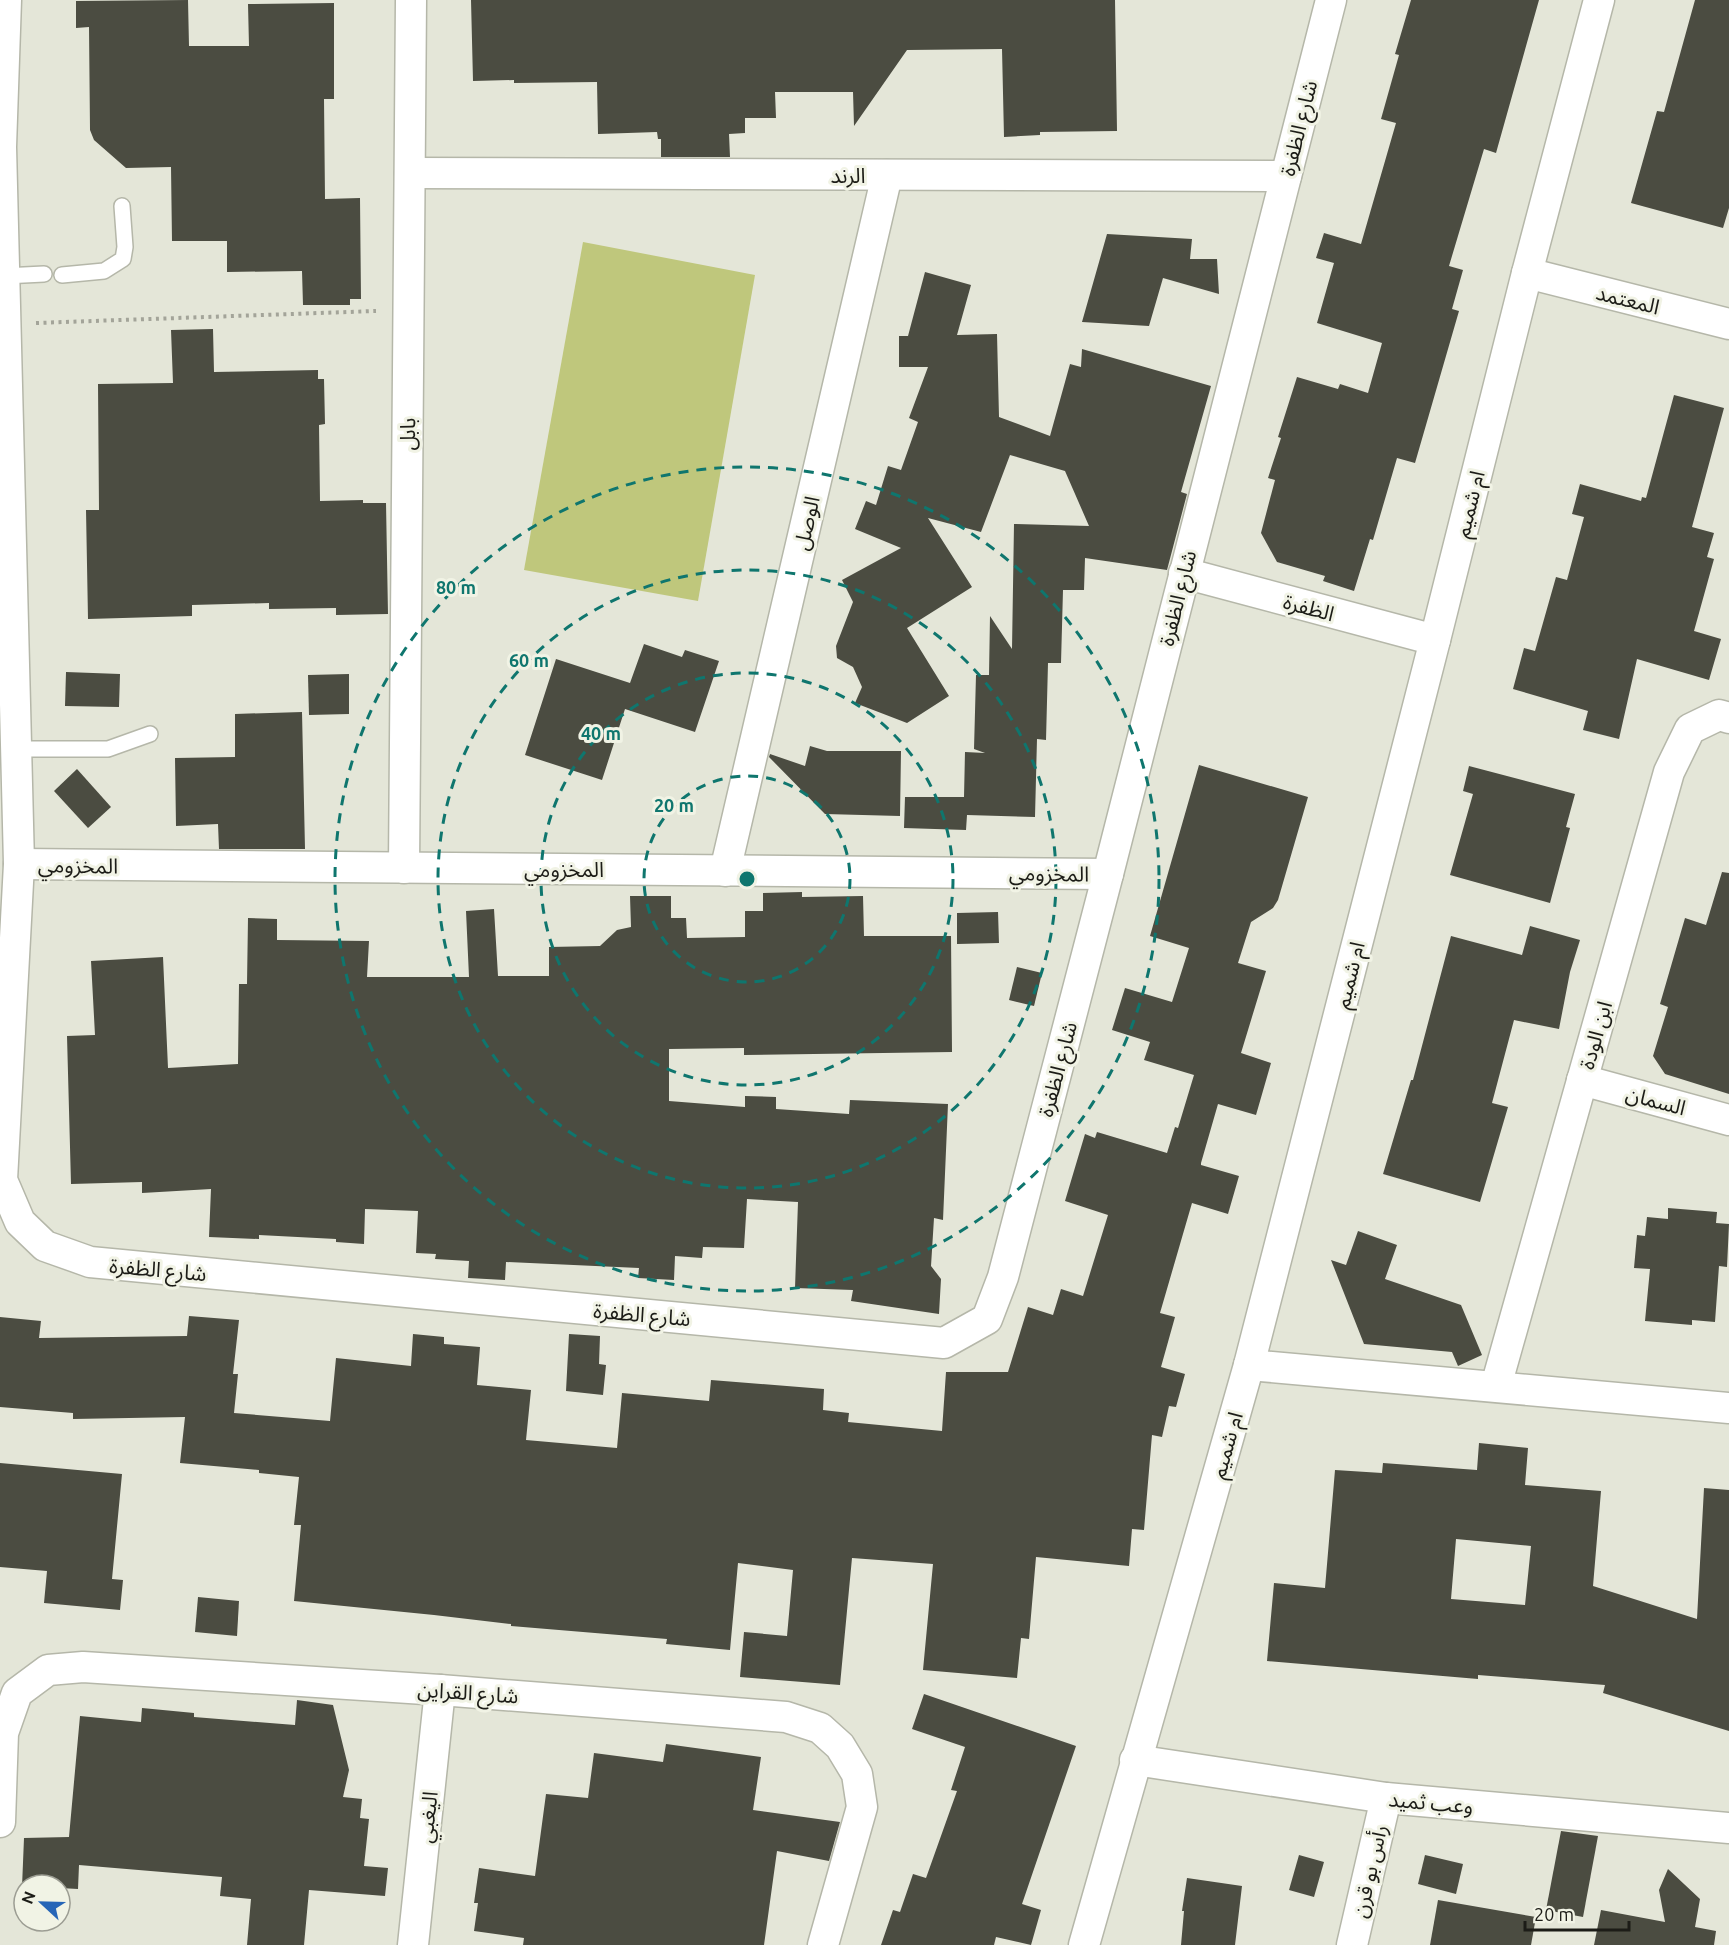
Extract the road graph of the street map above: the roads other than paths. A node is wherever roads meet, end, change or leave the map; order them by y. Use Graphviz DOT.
graph roads {
  1 [pos="6,0"];
  2 [pos="411,0"];
  3 [pos="1331,0"];
  4 [pos="1599,0"];
  5 [pos="0,147"];
  6 [pos="410,173"];
  7 [pos="886,175"];
  8 [pos="1286,176"];
  9 [pos="122,206"];
  10 [pos="1527,273"];
  11 [pos="44,274"];
  12 [pos="62,275"];
  13 [pos="4,276"];
  14 [pos="1729,324"];
  15 [pos="1184,573"];
  16 [pos="1435,640"];
  17 [pos="1729,718"];
  18 [pos="150,734"];
  19 [pos="16,748"];
  20 [pos="19,864"];
  21 [pos="404,868"];
  22 [pos="725,870"];
  23 [pos="1108,874"];
  24 [pos="1582,1080"];
  25 [pos="1729,1120"];
  26 [pos="1249,1365"];
  27 [pos="1496,1386"];
  28 [pos="1729,1408"];
  29 [pos="440,1690"];
  30 [pos="1135,1760"];
  31 [pos="1386,1798"];
  32 [pos="0,1822"];
  33 [pos="1729,1828"];
  34 [pos="413,1945"];
  35 [pos="823,1945"];
  36 [pos="1084,1945"];
  37 [pos="1352,1945"];
  1 -- 5 [label="street, شارع الظفرة"];
  2 -- 6 [label="street, بابل"];
  3 -- 8 [label="street, شارع الظفرة"];
  4 -- 10 [label="street, ام شميم"];
  5 -- 13 [label="street, شارع الظفرة"];
  6 -- 7 [label="street, الرند"];
  6 -- 21 [label="street, بابل"];
  7 -- 8 [label="street, الرند"];
  7 -- 22 [label="street, الوصل"];
  8 -- 15 [label="street, شارع الظفرة"];
  9 -- 12 [label="lane"];
  10 -- 14 [label="street, المعتمد"];
  10 -- 16 [label="street, ام شميم"];
  11 -- 13 [label="lane"];
  13 -- 19 [label="street, شارع الظفرة"];
  15 -- 16 [label="street, الظفرة"];
  15 -- 23 [label="street, شارع الظفرة"];
  16 -- 26 [label="street, ام شميم"];
  17 -- 24 [label="street, ابن الودة"];
  18 -- 19 [label="lane"];
  19 -- 20 [label="street, شارع الظفرة"];
  20 -- 21 [label="street, المخزومي"];
  20 -- 23 [label="street, شارع الظفرة"];
  21 -- 22 [label="street, المخزومي"];
  22 -- 23 [label="street, المخزومي"];
  24 -- 25 [label="street, السمان"];
  24 -- 27 [label="street, ابن الودة"];
  26 -- 27 [label="street"];
  26 -- 30 [label="street, ام شميم"];
  27 -- 28 [label="street"];
  29 -- 32 [label="street, شارع القراين"];
  29 -- 34 [label="street, اليغبي"];
  29 -- 35 [label="street, شارع القراين"];
  30 -- 31 [label="street, وعب ثميد"];
  30 -- 36 [label="street, ام شميم"];
  31 -- 33 [label="street, وعب ثميد"];
  31 -- 37 [label="street, رأس بو قرن"];
}
